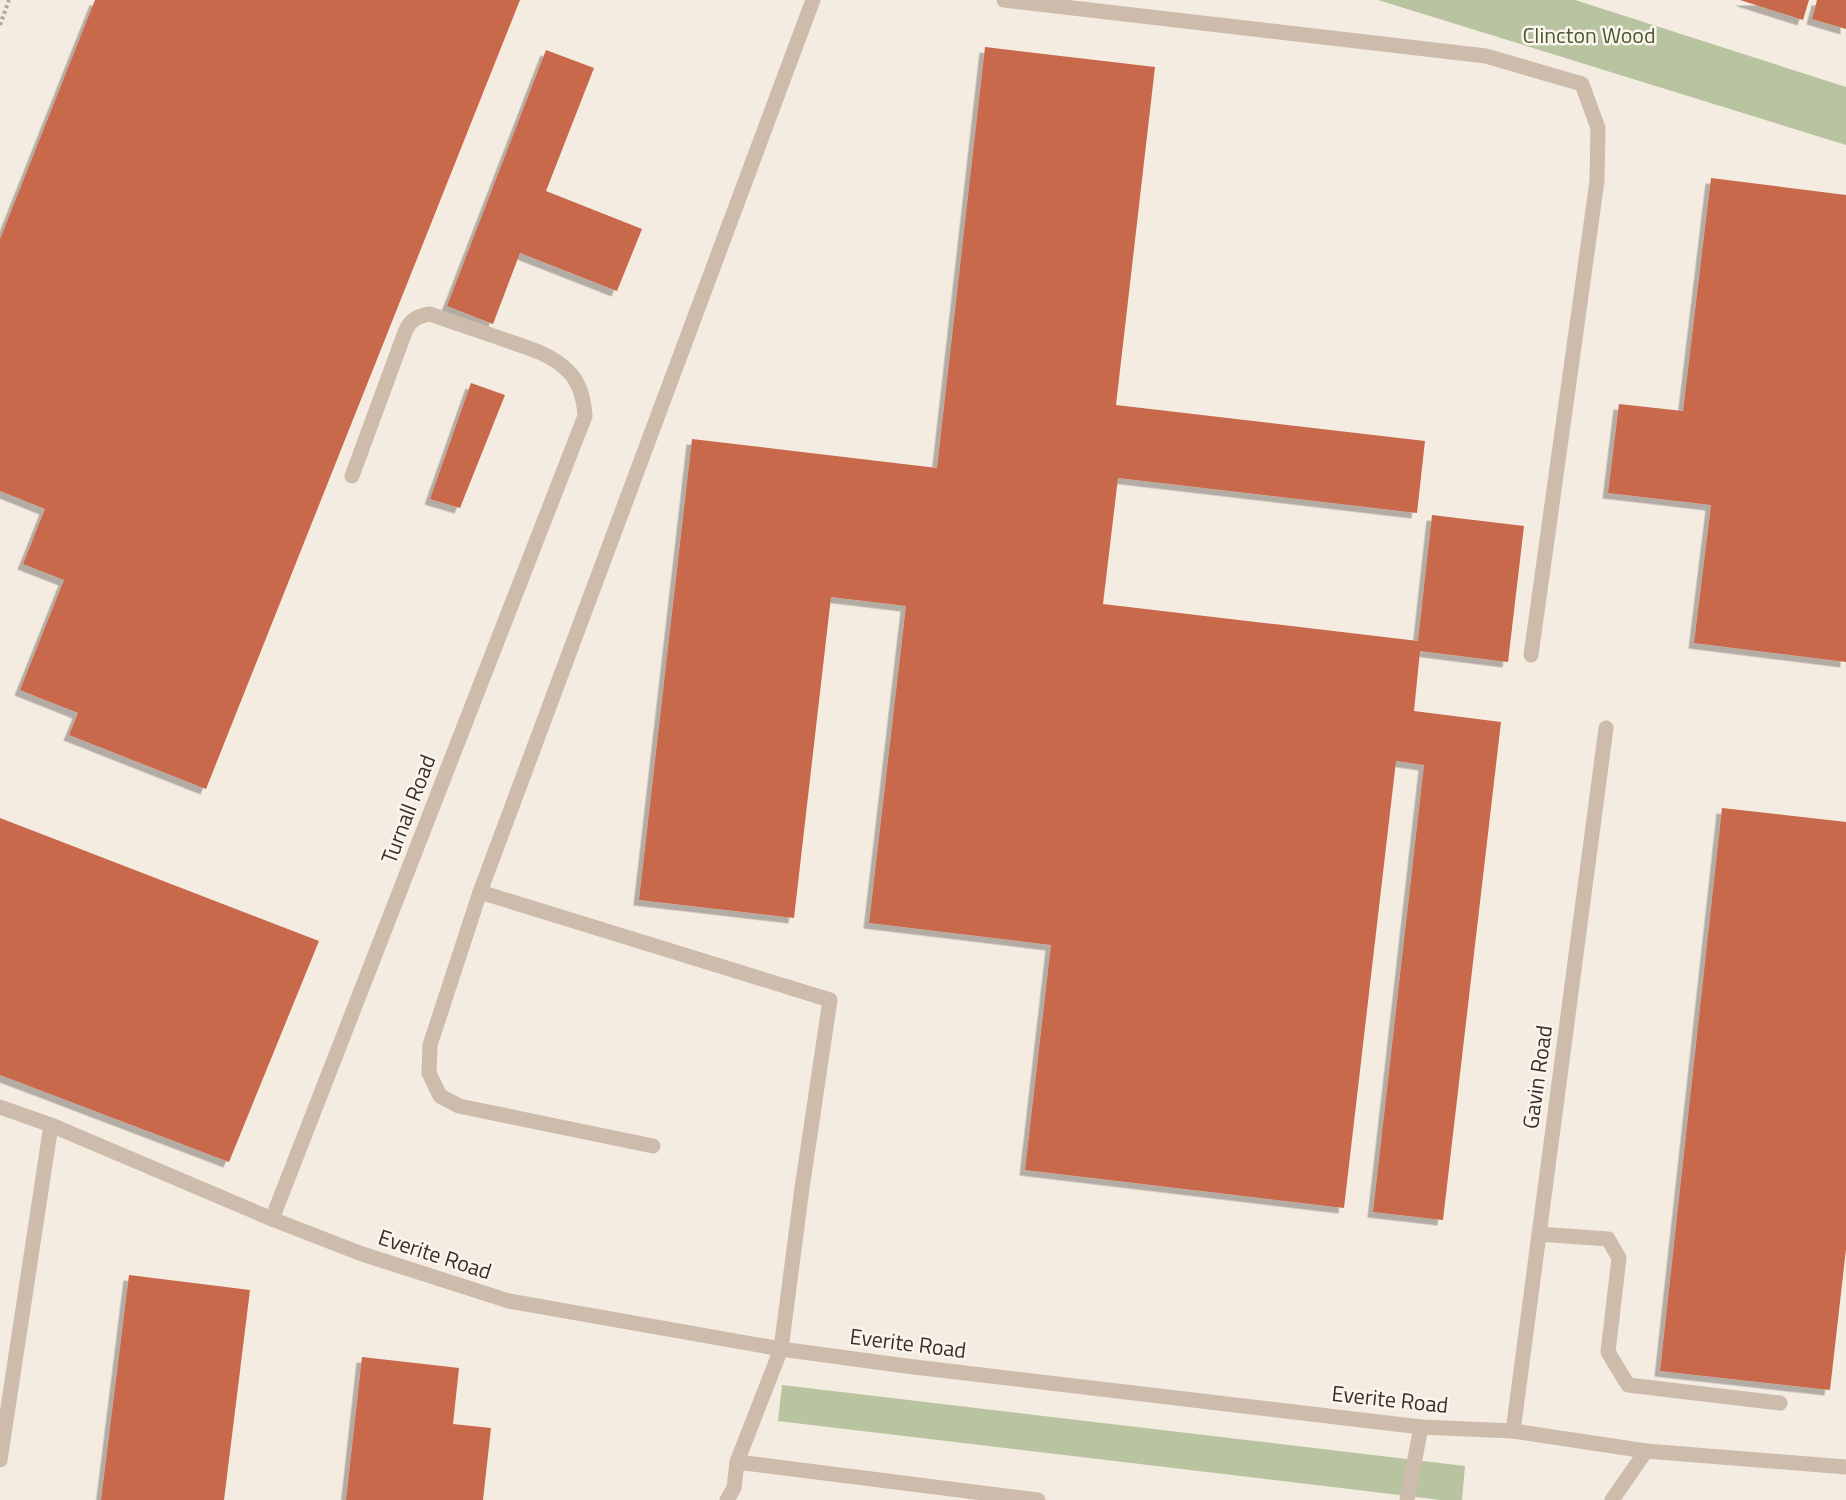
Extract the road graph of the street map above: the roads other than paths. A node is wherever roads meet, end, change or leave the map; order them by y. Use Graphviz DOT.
graph roads {
  1 [pos="813,0"];
  2 [pos="1004,0"];
  3 [pos="352,476"];
  4 [pos="1531,656"];
  5 [pos="1606,728"];
  6 [pos="480,892"];
  7 [pos="0,1107"];
  8 [pos="51,1125"];
  9 [pos="653,1146"];
  10 [pos="272,1219"];
  11 [pos="1539,1234"];
  12 [pos="782,1349"];
  13 [pos="1780,1403"];
  14 [pos="1421,1427"];
  15 [pos="1513,1431"];
  16 [pos="1646,1451"];
  17 [pos="0,1460"];
  18 [pos="737,1462"];
  19 [pos="1846,1467"];
  20 [pos="727,1500"];
  21 [pos="1038,1500"];
  22 [pos="1407,1500"];
  23 [pos="1612,1500"];
  1 -- 6 [label="street"];
  2 -- 4 [label="street"];
  3 -- 10 [label="street, Turnall Road"];
  5 -- 11 [label="street, Gavin Road"];
  6 -- 9 [label="street"];
  6 -- 12 [label="street"];
  7 -- 8 [label="street, Everite Road"];
  8 -- 10 [label="street, Everite Road"];
  8 -- 17 [label="street"];
  10 -- 12 [label="street, Everite Road"];
  11 -- 13 [label="street"];
  11 -- 15 [label="street, Gavin Road"];
  12 -- 14 [label="street, Everite Road"];
  12 -- 18 [label="street"];
  14 -- 15 [label="street, Everite Road"];
  14 -- 22 [label="street"];
  15 -- 16 [label="street, Everite Road"];
  16 -- 19 [label="street, Everite Road"];
  16 -- 23 [label="street"];
  18 -- 20 [label="street"];
  18 -- 21 [label="street"];
}
